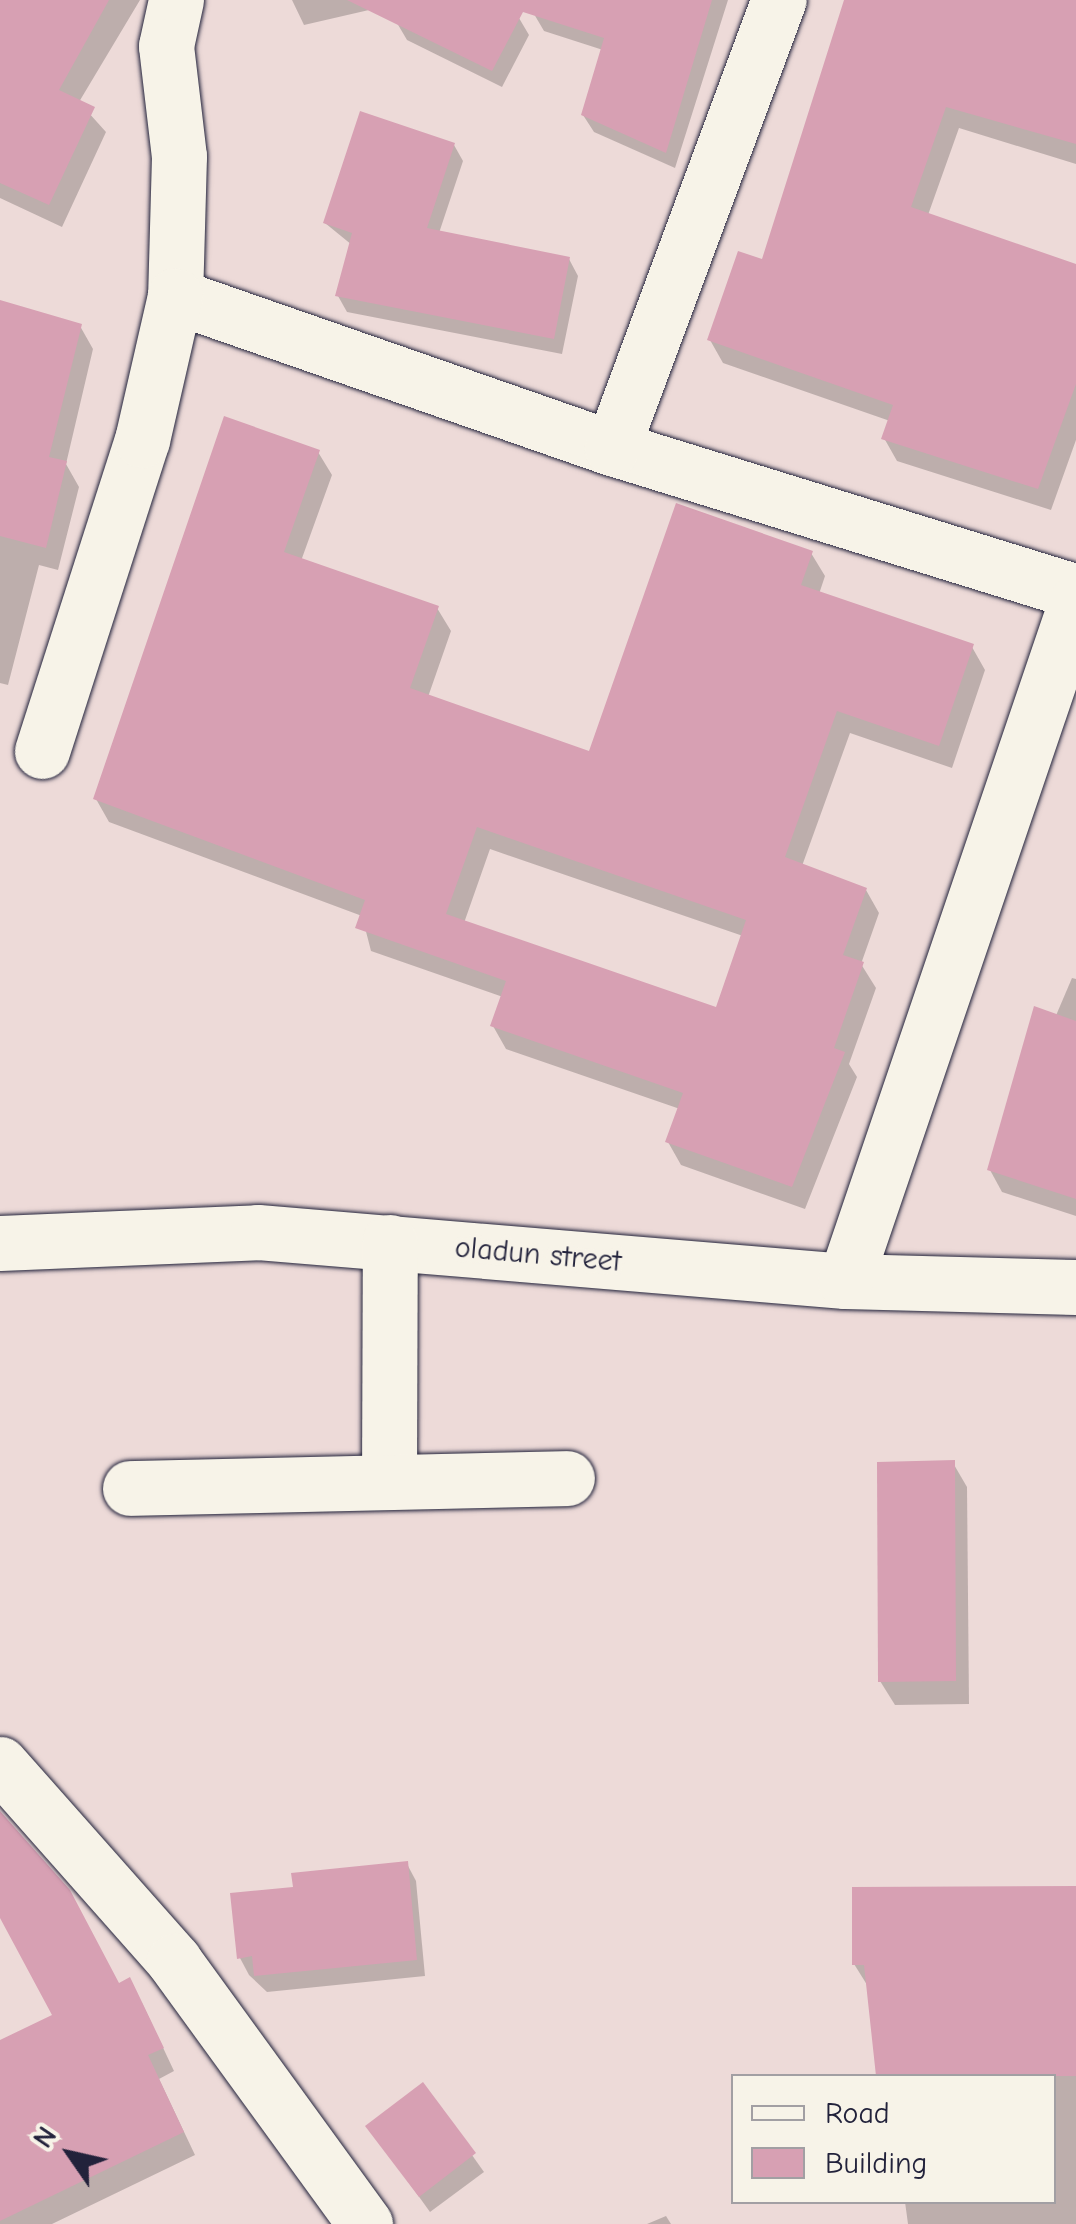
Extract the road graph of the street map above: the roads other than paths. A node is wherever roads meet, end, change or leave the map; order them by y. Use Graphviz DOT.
graph roads {
  1 [pos="176,0"];
  2 [pos="779,0"];
  3 [pos="175,296"];
  4 [pos="612,448"];
  5 [pos="1076,592"];
  6 [pos="1076,602"];
  7 [pos="42,751"];
  8 [pos="390,1242"];
  9 [pos="0,1243"];
  10 [pos="845,1282"];
  11 [pos="1076,1287"];
  12 [pos="567,1478"];
  13 [pos="389,1482"];
  14 [pos="130,1488"];
  15 [pos="0,1764"];
  16 [pos="365,2224"];
  1 -- 3 [label="street"];
  2 -- 4 [label="street"];
  3 -- 4 [label="street"];
  3 -- 7 [label="street"];
  4 -- 5 [label="street"];
  6 -- 10 [label="street"];
  8 -- 9 [label="street, oladun street"];
  8 -- 10 [label="street, oladun street"];
  8 -- 13 [label="street"];
  10 -- 11 [label="street, oladun street"];
  12 -- 13 [label="street"];
  13 -- 14 [label="street"];
  15 -- 16 [label="street"];
}
